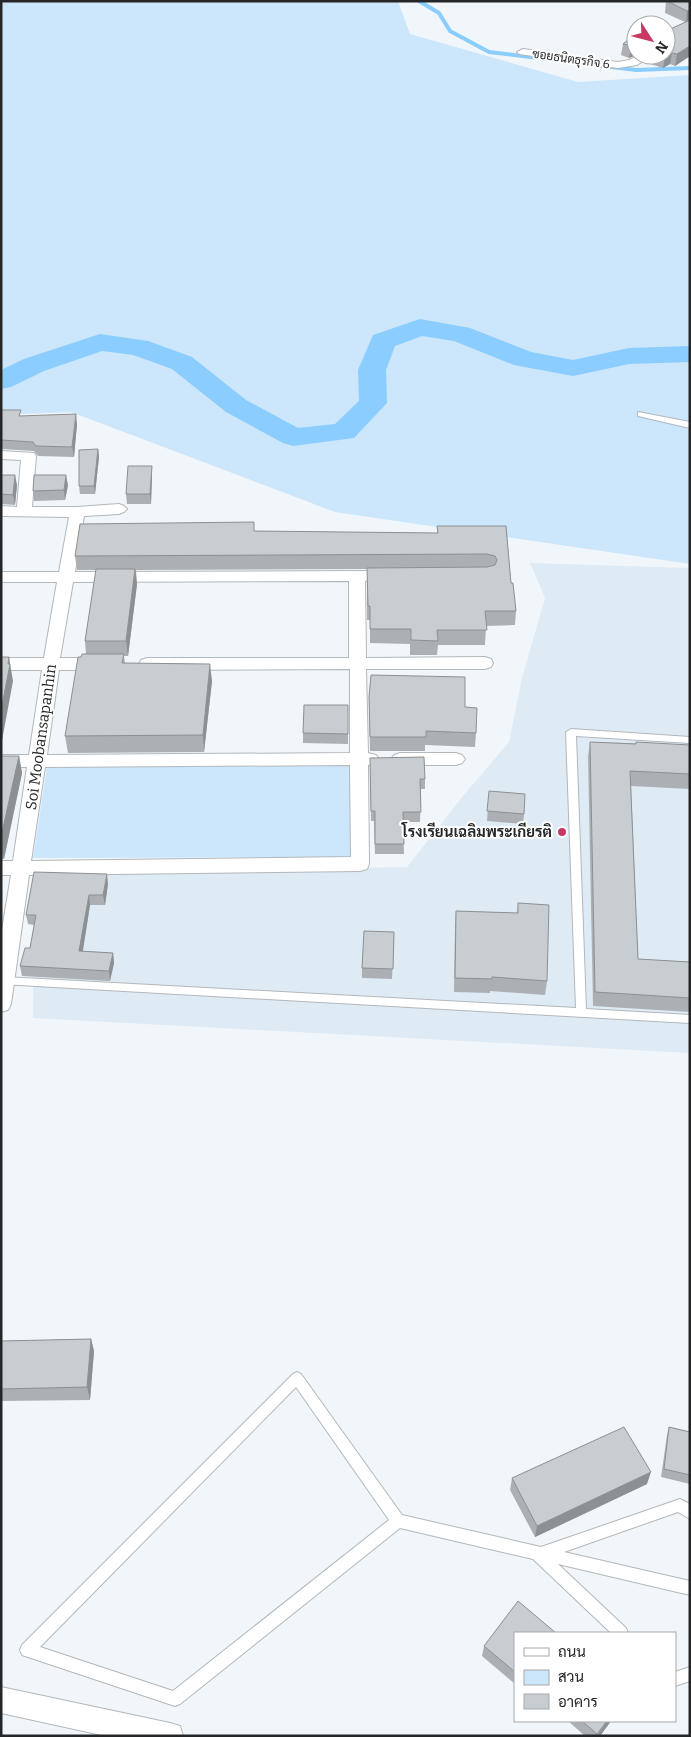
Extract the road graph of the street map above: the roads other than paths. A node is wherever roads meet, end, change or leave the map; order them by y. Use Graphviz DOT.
graph roads {
  1 [pos="523,52"];
  2 [pos="626,64"];
  3 [pos="641,414"];
  4 [pos="690,426"];
  5 [pos="1,455"];
  6 [pos="119,509"];
  7 [pos="1,511"];
  8 [pos="24,511"];
  9 [pos="77,512"];
  10 [pos="356,576"];
  11 [pos="386,576"];
  12 [pos="1,577"];
  13 [pos="66,577"];
  14 [pos="357,663"];
  15 [pos="485,663"];
  16 [pos="1,664"];
  17 [pos="51,664"];
  18 [pos="690,740"];
  19 [pos="358,759"];
  20 [pos="456,759"];
  21 [pos="1,761"];
  22 [pos="37,761"];
  23 [pos="1,868"];
  24 [pos="21,868"];
  25 [pos="5,981"];
  26 [pos="1,1004"];
  27 [pos="582,1012"];
  28 [pos="690,1019"];
  29 [pos="690,1513"];
  30 [pos="398,1521"];
  31 [pos="538,1554"];
  32 [pos="690,1588"];
  33 [pos="620,1632"];
  34 [pos="690,1674"];
  35 [pos="676,1679"];
  36 [pos="1,1700"];
  37 [pos="170,1736"];
  1 -- 2 [label="street, ซอยธนิตธุรกิจ 6"];
  3 -- 4 [label="lane"];
  5 -- 8 [label="street"];
  6 -- 9 [label="street"];
  7 -- 8 [label="street"];
  8 -- 9 [label="street"];
  9 -- 13 [label="street, Soi Moobansapanhin"];
  10 -- 11 [label="street"];
  10 -- 13 [label="street"];
  10 -- 14 [label="street"];
  12 -- 13 [label="street"];
  13 -- 17 [label="street, Soi Moobansapanhin"];
  14 -- 15 [label="street"];
  14 -- 17 [label="street"];
  14 -- 19 [label="street"];
  16 -- 17 [label="street"];
  17 -- 22 [label="street, Soi Moobansapanhin"];
  18 -- 27 [label="lane"];
  19 -- 20 [label="street"];
  19 -- 22 [label="street"];
  19 -- 24 [label="street"];
  21 -- 22 [label="street"];
  22 -- 24 [label="street, Soi Moobansapanhin"];
  23 -- 24 [label="street"];
  24 -- 25 [label="street, Soi Moobansapanhin"];
  25 -- 26 [label="street, Soi Moobansapanhin"];
  25 -- 27 [label="lane"];
  27 -- 28 [label="lane"];
  29 -- 31 [label="lane"];
  30 -- 30 [label="lane"];
  30 -- 31 [label="lane"];
  31 -- 32 [label="lane"];
  31 -- 33 [label="lane"];
  34 -- 35 [label="lane"];
  36 -- 37 [label="street"];
}
